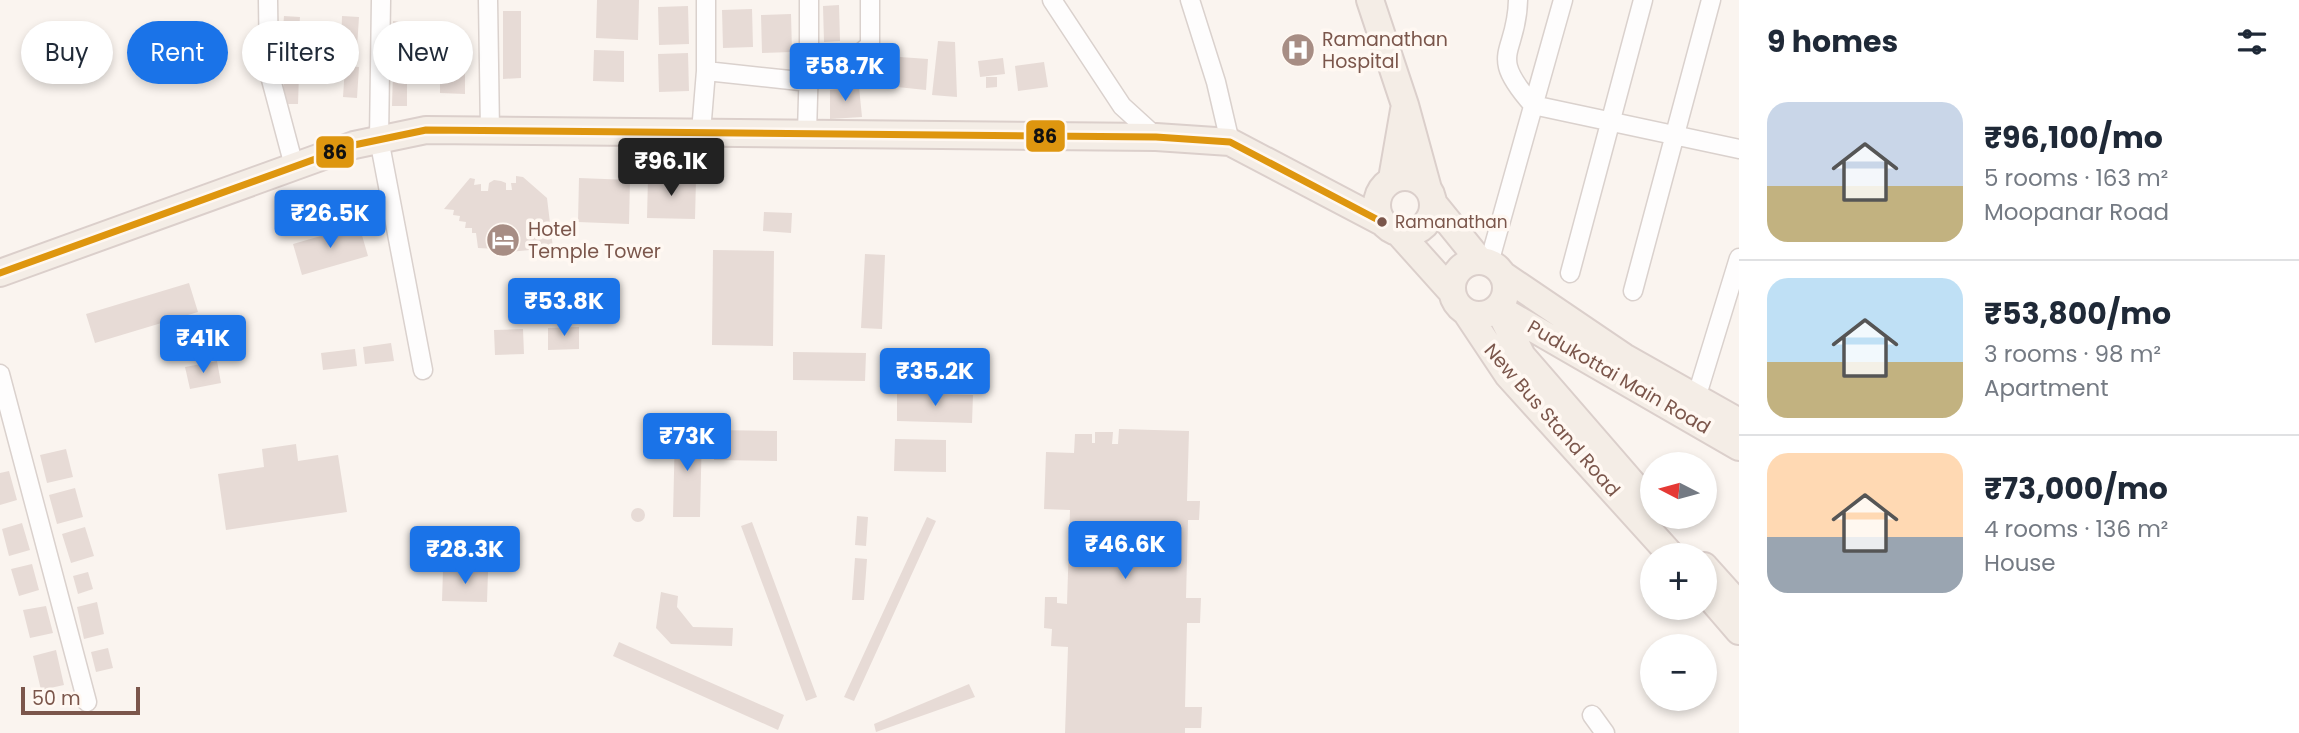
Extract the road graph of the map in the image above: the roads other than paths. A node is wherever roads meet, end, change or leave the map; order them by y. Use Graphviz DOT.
graph roads {
  1 [pos="268,0"];
  2 [pos="381,0"];
  3 [pos="488,0"];
  4 [pos="706,0"];
  5 [pos="809,0"];
  6 [pos="870,0"];
  7 [pos="1052,0"];
  8 [pos="1190,0"];
  9 [pos="1370,0"];
  10 [pos="1518,0"];
  11 [pos="1563,0"];
  12 [pos="1643,0"];
  13 [pos="1711,0"];
  14 [pos="809,62"];
  15 [pos="706,72"];
  16 [pos="808,82"];
  17 [pos="1405,105"];
  18 [pos="1533,105"];
  19 [pos="1610,122"];
  20 [pos="490,131"];
  21 [pos="701,132"];
  22 [pos="807,133"];
  23 [pos="1673,135"];
  24 [pos="1156,137"];
  25 [pos="379,139"];
  26 [pos="1230,142"];
  27 [pos="1739,149"];
  28 [pos="294,166"];
  29 [pos="1301,180"];
  30 [pos="1386,185"];
  31 [pos="1431,196"];
  32 [pos="1390,228"];
  33 [pos="1739,258"];
  34 [pos="1490,267"];
  35 [pos="1570,272"];
  36 [pos="0,273"];
  37 [pos="1633,291"];
  38 [pos="1459,302"];
  39 [pos="1498,308"];
  40 [pos="423,370"];
  41 [pos="0,374"];
  42 [pos="1693,407"];
  43 [pos="1739,422"];
  44 [pos="1739,447"];
  45 [pos="1640,492"];
  46 [pos="1672,529"];
  47 [pos="1660,543"];
  48 [pos="1684,543"];
  49 [pos="1717,580"];
  50 [pos="1739,605"];
  51 [pos="1717,606"];
  52 [pos="1739,631"];
  53 [pos="86,702"];
  54 [pos="1592,715"];
  55 [pos="1605,733"];
  1 -- 28 [label="street"];
  2 -- 25 [label="street"];
  3 -- 20 [label="street"];
  4 -- 15 [label="street"];
  5 -- 14 [label="street"];
  6 -- 14 [label="street"];
  7 -- 24 [label="street"];
  8 -- 26 [label="street"];
  9 -- 17 [label="main road"];
  10 -- 18 [label="street"];
  11 -- 18 [label="street"];
  12 -- 19 [label="street"];
  13 -- 23 [label="street"];
  14 -- 16 [label="street"];
  15 -- 16 [label="street"];
  15 -- 21 [label="street"];
  16 -- 22 [label="street"];
  17 -- 30 [label="main road"];
  17 -- 31 [label="main road"];
  18 -- 19 [label="street"];
  18 -- 34 [label="street"];
  19 -- 23 [label="street"];
  19 -- 35 [label="street"];
  20 -- 21 [label="main road"];
  20 -- 25 [label="main road"];
  21 -- 22 [label="main road"];
  22 -- 24 [label="main road"];
  23 -- 27 [label="street"];
  23 -- 37 [label="street"];
  24 -- 26 [label="main road"];
  25 -- 28 [label="main road"];
  25 -- 40 [label="street"];
  26 -- 29 [label="main road"];
  28 -- 36 [label="main road"];
  29 -- 30 [label="main road"];
  29 -- 32 [label="main road"];
  30 -- 31 [label="main road"];
  30 -- 32 [label="main road"];
  31 -- 32 [label="main road"];
  31 -- 34 [label="main road"];
  32 -- 38 [label="main road, New Bus Stand Road"];
  33 -- 42 [label="street"];
  34 -- 38 [label="main road"];
  34 -- 39 [label="main road"];
  34 -- 42 [label="main road"];
  38 -- 39 [label="main road"];
  38 -- 47 [label="main road, New Bus Stand Road"];
  39 -- 42 [label="main road, Pudukottai Main Road"];
  39 -- 45 [label="main road, New Bus Stand Road"];
  41 -- 53 [label="street"];
  42 -- 43 [label="main road"];
  42 -- 44 [label="main road, Pudukottai Main Road"];
  46 -- 48 [label="main road"];
  49 -- 50 [label="main road"];
  51 -- 52 [label="main road"];
  54 -- 55 [label="street"];
}
